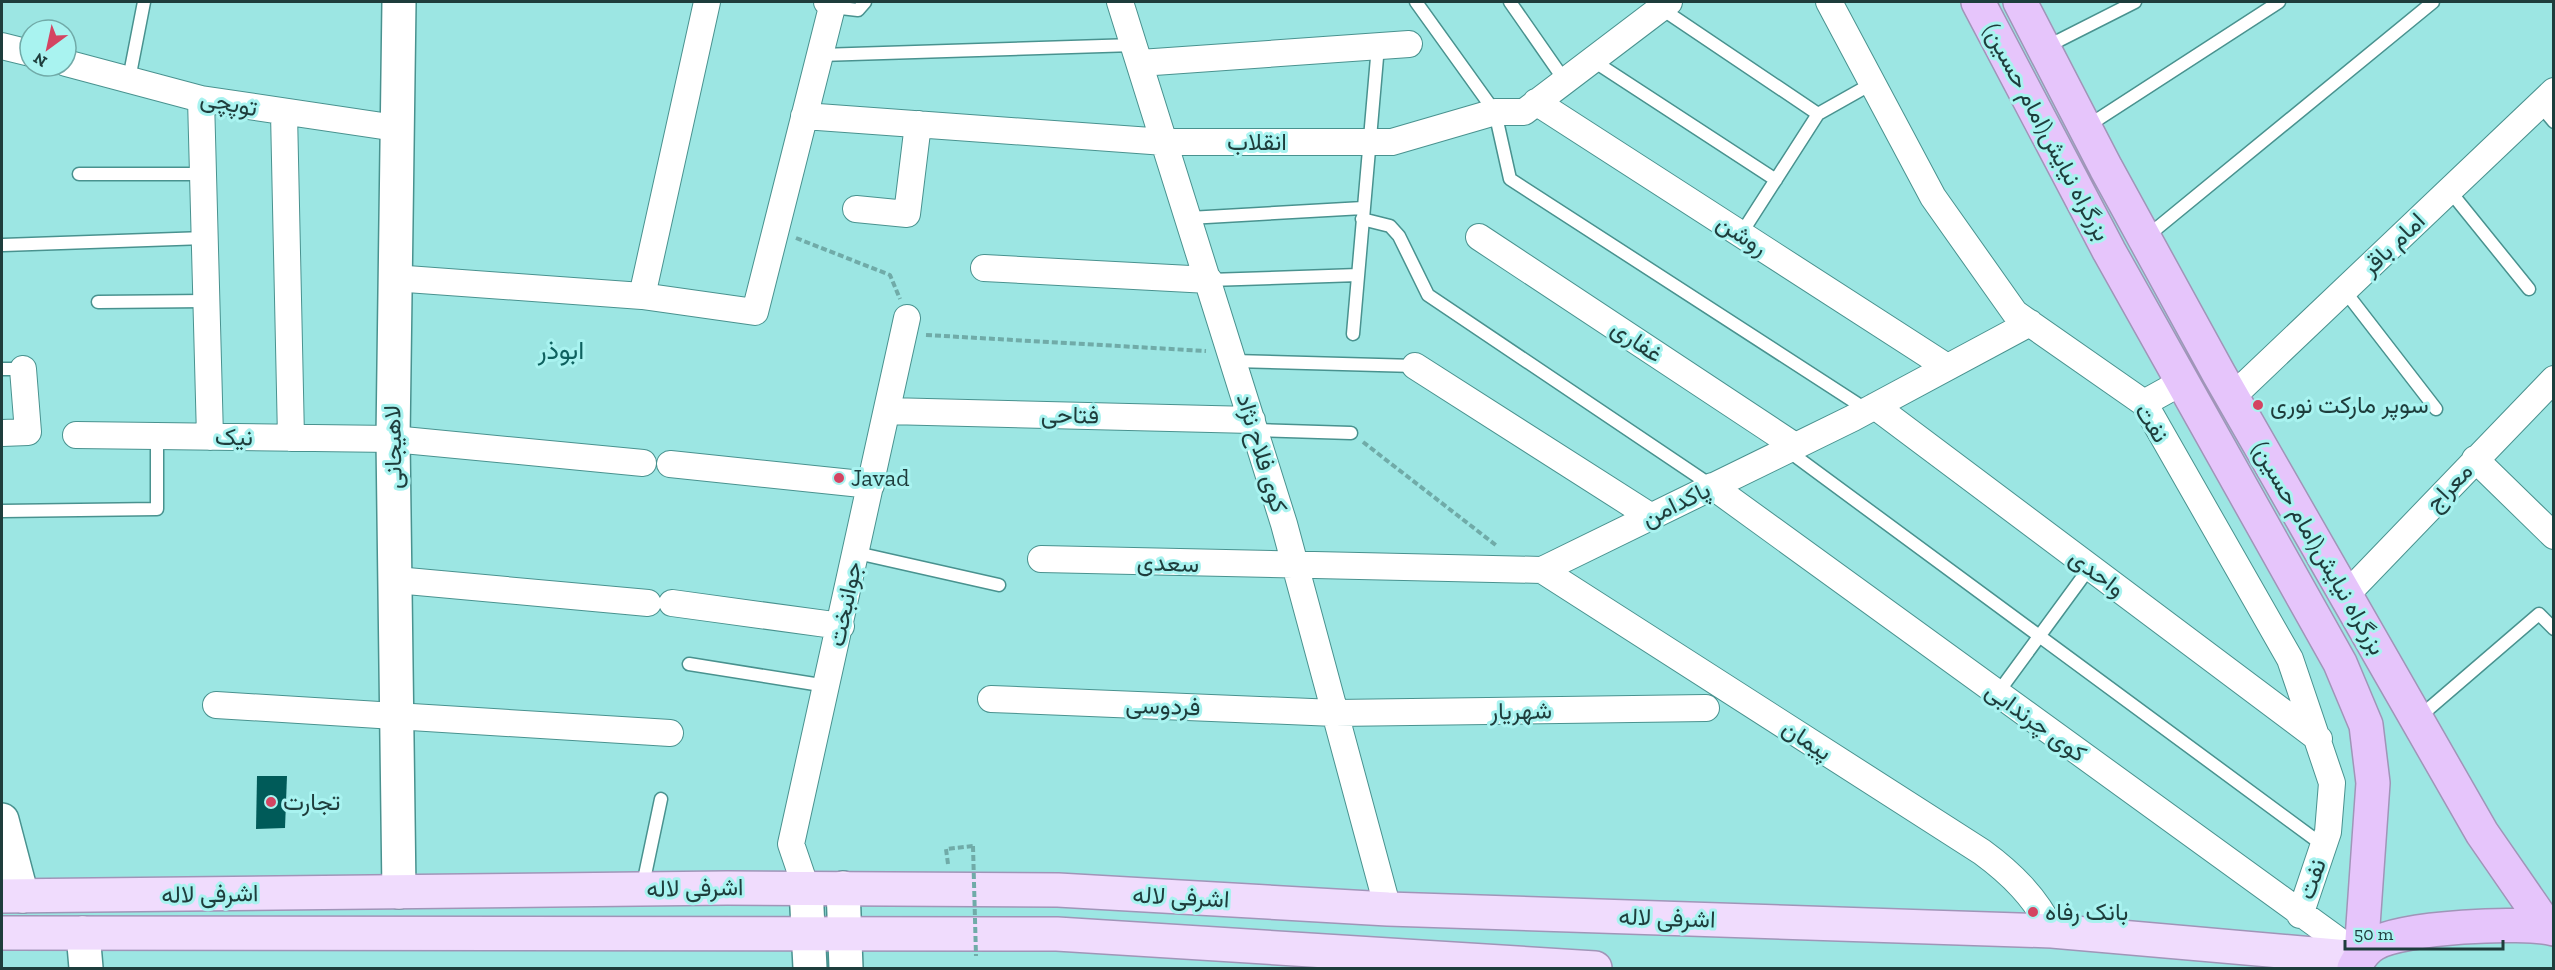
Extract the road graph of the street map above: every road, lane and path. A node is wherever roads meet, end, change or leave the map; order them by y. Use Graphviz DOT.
graph roads {
  1 [pos="144,2"];
  2 [pos="399,2"];
  3 [pos="707,2"];
  4 [pos="865,2"];
  5 [pos="1126,2"];
  6 [pos="1416,2"];
  7 [pos="1510,2"];
  8 [pos="1829,2"];
  9 [pos="1978,2"];
  10 [pos="2020,2"];
  11 [pos="2134,2"];
  12 [pos="2279,2"];
  13 [pos="2433,2"];
  14 [pos="830,4"];
  15 [pos="1661,4"];
  16 [pos="1409,44"];
  17 [pos="2,46"];
  18 [pos="1378,46"];
  19 [pos="2045,48"];
  20 [pos="18,50"];
  21 [pos="1137,54"];
  22 [pos="820,55"];
  23 [pos="1592,60"];
  24 [pos="78,66"];
  25 [pos="129,79"];
  26 [pos="1565,81"];
  27 [pos="1873,83"];
  28 [pos="201,99"];
  29 [pos="1536,102"];
  30 [pos="2549,106"];
  31 [pos="1495,112"];
  32 [pos="284,113"];
  33 [pos="1818,114"];
  34 [pos="804,116"];
  35 [pos="918,124"];
  36 [pos="2085,127"];
  37 [pos="396,128"];
  38 [pos="1368,141"];
  39 [pos="1165,142"];
  40 [pos="79,174"];
  41 [pos="203,174"];
  42 [pos="1776,180"];
  43 [pos="2449,190"];
  44 [pos="856,209"];
  45 [pos="1362,213"];
  46 [pos="1189,218"];
  47 [pos="776,230"];
  48 [pos="1741,234"];
  49 [pos="1479,237"];
  50 [pos="205,238"];
  51 [pos="2145,239"];
  52 [pos="3,244"];
  53 [pos="984,268"];
  54 [pos="1358,275"];
  55 [pos="393,278"];
  56 [pos="1209,280"];
  57 [pos="2529,289"];
  58 [pos="2344,290"];
  59 [pos="642,296"];
  60 [pos="207,301"];
  61 [pos="98,302"];
  62 [pos="907,318"];
  63 [pos="2030,323"];
  64 [pos="1353,334"];
  65 [pos="1232,357"];
  66 [pos="1415,366"];
  67 [pos="1947,367"];
  68 [pos="12,369"];
  69 [pos="2182,382"];
  70 [pos="2552,382"];
  71 [pos="2232,397"];
  72 [pos="2144,403"];
  73 [pos="1871,408"];
  74 [pos="2436,409"];
  75 [pos="887,411"];
  76 [pos="1253,425"];
  77 [pos="2,433"];
  78 [pos="1351,433"];
  79 [pos="76,435"];
  80 [pos="157,436"];
  81 [pos="210,437"];
  82 [pos="291,438"];
  83 [pos="393,440"];
  84 [pos="1791,448"];
  85 [pos="2475,459"];
  86 [pos="643,463"];
  87 [pos="670,464"];
  88 [pos="871,485"];
  89 [pos="1712,486"];
  90 [pos="2,511"];
  91 [pos="1650,516"];
  92 [pos="2553,536"];
  93 [pos="856,553"];
  94 [pos="1041,559"];
  95 [pos="1295,566"];
  96 [pos="2090,567"];
  97 [pos="1535,570"];
  98 [pos="396,580"];
  99 [pos="999,585"];
  100 [pos="2346,595"];
  101 [pos="841,626"];
  102 [pos="2553,629"];
  103 [pos="2038,635"];
  104 [pos="689,664"];
  105 [pos="827,686"];
  106 [pos="1997,694"];
  107 [pos="991,699"];
  108 [pos="216,705"];
  109 [pos="1706,708"];
  110 [pos="1335,713"];
  111 [pos="397,718"];
  112 [pos="2417,719"];
  113 [pos="670,733"];
  114 [pos="2319,739"];
  115 [pos="661,799"];
  116 [pos="2,820"];
  117 [pos="2324,846"];
  118 [pos="946,849"];
  119 [pos="806,888"];
  120 [pos="843,888"];
  121 [pos="642,889"];
  122 [pos="399,892"];
  123 [pos="12,896"];
  124 [pos="1388,909"];
  125 [pos="2300,915"];
  126 [pos="2550,928"];
  127 [pos="2052,931"];
  128 [pos="2,933"];
  129 [pos="83,933"];
  130 [pos="844,934"];
  131 [pos="809,935"];
  132 [pos="976,956"];
  133 [pos="2359,959"];
  134 [pos="1499,966"];
  135 [pos="86,969"];
  136 [pos="810,969"];
  137 [pos="846,969"];
  138 [pos="1595,969"];
  1 -- 25 [label="lane"];
  2 -- 37 [label="street, لاهیجانی"];
  3 -- 59 [label="street"];
  4 -- 14 [label="lane"];
  5 -- 21 [label="street, کوی فلاح نژاد"];
  6 -- 31 [label="lane"];
  7 -- 26 [label="lane"];
  8 -- 27 [label="street, نفت"];
  9 -- 69 [label="highway, بزرگراه نیایش(امام حسین)"];
  10 -- 19 [label="highway, بزرگراه نیایش(امام حسین)"];
  11 -- 19 [label="lane"];
  12 -- 36 [label="lane"];
  13 -- 51 [label="lane"];
  14 -- 22 [label="street"];
  15 -- 23 [label="street, انقلاب"];
  15 -- 33 [label="lane"];
  16 -- 18 [label="street"];
  17 -- 20 [label="street"];
  18 -- 21 [label="street"];
  18 -- 38 [label="lane"];
  19 -- 36 [label="highway, بزرگراه نیایش(امام حسین)"];
  21 -- 22 [label="lane"];
  21 -- 39 [label="street, کوی فلاح نژاد"];
  22 -- 34 [label="street"];
  23 -- 26 [label="street, انقلاب"];
  23 -- 42 [label="lane"];
  24 -- 25 [label="street, توپچی"];
  25 -- 28 [label="street, توپچی"];
  26 -- 29 [label="street, انقلاب"];
  27 -- 33 [label="lane"];
  27 -- 63 [label="street, نفت"];
  28 -- 32 [label="street, توپچی"];
  28 -- 41 [label="street"];
  29 -- 31 [label="street, انقلاب"];
  29 -- 48 [label="street, روشن"];
  30 -- 43 [label="street, امام باقر"];
  31 -- 38 [label="street, انقلاب"];
  31 -- 73 [label="lane"];
  32 -- 37 [label="street, توپچی"];
  32 -- 82 [label="street"];
  33 -- 42 [label="lane"];
  34 -- 35 [label="street, انقلاب"];
  34 -- 47 [label="street"];
  35 -- 39 [label="street, انقلاب"];
  35 -- 44 [label="street"];
  36 -- 51 [label="highway, بزرگراه نیایش(امام حسین)"];
  37 -- 55 [label="street, لاهیجانی"];
  38 -- 39 [label="street, انقلاب"];
  38 -- 45 [label="lane"];
  39 -- 46 [label="street, کوی فلاح نژاد"];
  40 -- 41 [label="lane"];
  41 -- 50 [label="street"];
  42 -- 48 [label="lane"];
  43 -- 57 [label="lane"];
  43 -- 58 [label="street, امام باقر"];
  45 -- 46 [label="lane"];
  45 -- 54 [label="lane"];
  45 -- 89 [label="lane"];
  46 -- 56 [label="street, کوی فلاح نژاد"];
  47 -- 59 [label="street"];
  47 -- 62 [label="path"];
  48 -- 67 [label="street, روشن"];
  49 -- 84 [label="street, غفاری"];
  50 -- 52 [label="lane"];
  50 -- 60 [label="street"];
  51 -- 71 [label="highway, بزرگراه نیایش(امام حسین)"];
  53 -- 56 [label="street"];
  54 -- 56 [label="lane"];
  54 -- 64 [label="lane"];
  55 -- 59 [label="street"];
  55 -- 83 [label="street, لاهیجانی"];
  56 -- 65 [label="street, کوی فلاح نژاد"];
  58 -- 71 [label="street, امام باقر"];
  58 -- 74 [label="lane"];
  60 -- 61 [label="lane"];
  60 -- 81 [label="street"];
  62 -- 65 [label="path"];
  62 -- 75 [label="street, جوانبخت"];
  63 -- 67 [label="street, پاکدامن"];
  63 -- 72 [label="street, نفت"];
  65 -- 66 [label="lane"];
  65 -- 76 [label="street, کوی فلاح نژاد"];
  66 -- 91 [label="street"];
  67 -- 73 [label="street, پاکدامن"];
  68 -- 77 [label="street"];
  69 -- 72 [label="street"];
  69 -- 133 [label="highway, بزرگراه نیایش(امام حسین)"];
  70 -- 85 [label="street, معراج"];
  71 -- 100 [label="highway, بزرگراه نیایش(امام حسین)"];
  72 -- 114 [label="street, نفت"];
  73 -- 84 [label="street, پاکدامن"];
  73 -- 96 [label="street, واحدی"];
  75 -- 76 [label="street, فتاحی"];
  75 -- 88 [label="street, جوانبخت"];
  76 -- 78 [label="lane"];
  76 -- 95 [label="street, کوی فلاح نژاد"];
  78 -- 97 [label="path"];
  79 -- 80 [label="street, نیک"];
  80 -- 81 [label="street, نیک"];
  80 -- 90 [label="lane"];
  81 -- 82 [label="street, نیک"];
  82 -- 83 [label="street, نیک"];
  83 -- 86 [label="street, نیک"];
  83 -- 98 [label="street, لاهیجانی"];
  84 -- 89 [label="street, پاکدامن"];
  84 -- 103 [label="lane"];
  85 -- 92 [label="street"];
  85 -- 100 [label="street, معراج"];
  87 -- 88 [label="street"];
  88 -- 93 [label="street, جوانبخت"];
  89 -- 91 [label="street, پاکدامن"];
  89 -- 106 [label="street, کوی چرندابی"];
  91 -- 97 [label="street, پاکدامن"];
  93 -- 99 [label="lane"];
  93 -- 101 [label="street, جوانبخت"];
  94 -- 95 [label="street, سعدی"];
  95 -- 97 [label="street, پاکدامن"];
  95 -- 110 [label="street, کوی فلاح نژاد"];
  96 -- 103 [label="lane"];
  96 -- 114 [label="street, واحدی"];
  97 -- 127 [label="street, پیمان"];
  98 -- 101 [label="street"];
  98 -- 111 [label="street, لاهیجانی"];
  100 -- 112 [label="highway, بزرگراه نیایش(امام حسین)"];
  101 -- 105 [label="street, جوانبخت"];
  102 -- 112 [label="lane"];
  103 -- 106 [label="lane"];
  103 -- 117 [label="lane"];
  104 -- 105 [label="lane"];
  105 -- 119 [label="street, جوانبخت"];
  106 -- 125 [label="street, کوی چرندابی"];
  107 -- 110 [label="street, فردوسی"];
  108 -- 111 [label="street"];
  109 -- 110 [label="street, شهریار"];
  110 -- 124 [label="street, کوی فلاح نژاد"];
  111 -- 113 [label="street"];
  111 -- 122 [label="street, لاهیجانی"];
  112 -- 126 [label="highway, بزرگراه نیایش(امام حسین)"];
  114 -- 117 [label="street, نفت"];
  115 -- 121 [label="lane"];
  116 -- 123 [label="street"];
  117 -- 125 [label="street, نفت"];
  118 -- 132 [label="path, bridge"];
  119 -- 120 [label="main road, اشرفی لاله"];
  119 -- 121 [label="main road, اشرفی لاله"];
  119 -- 131 [label="street"];
  120 -- 124 [label="main road, اشرفی لاله"];
  120 -- 130 [label="street"];
  121 -- 122 [label="main road, اشرفی لاله"];
  122 -- 123 [label="main road, اشرفی لاله"];
  124 -- 127 [label="main road, اشرفی لاله"];
  125 -- 133 [label="street, کوی چرندابی"];
  126 -- 133 [label="highway"];
  127 -- 133 [label="main road, اشرفی لاله"];
  128 -- 129 [label="main road, اشرفی لاله"];
  129 -- 131 [label="main road, اشرفی لاله"];
  129 -- 135 [label="street"];
  130 -- 131 [label="main road, اشرفی لاله"];
  130 -- 134 [label="main road, اشرفی لاله"];
  130 -- 137 [label="street"];
  131 -- 136 [label="street"];
  134 -- 138 [label="main road, اشرفی لاله"];
}
